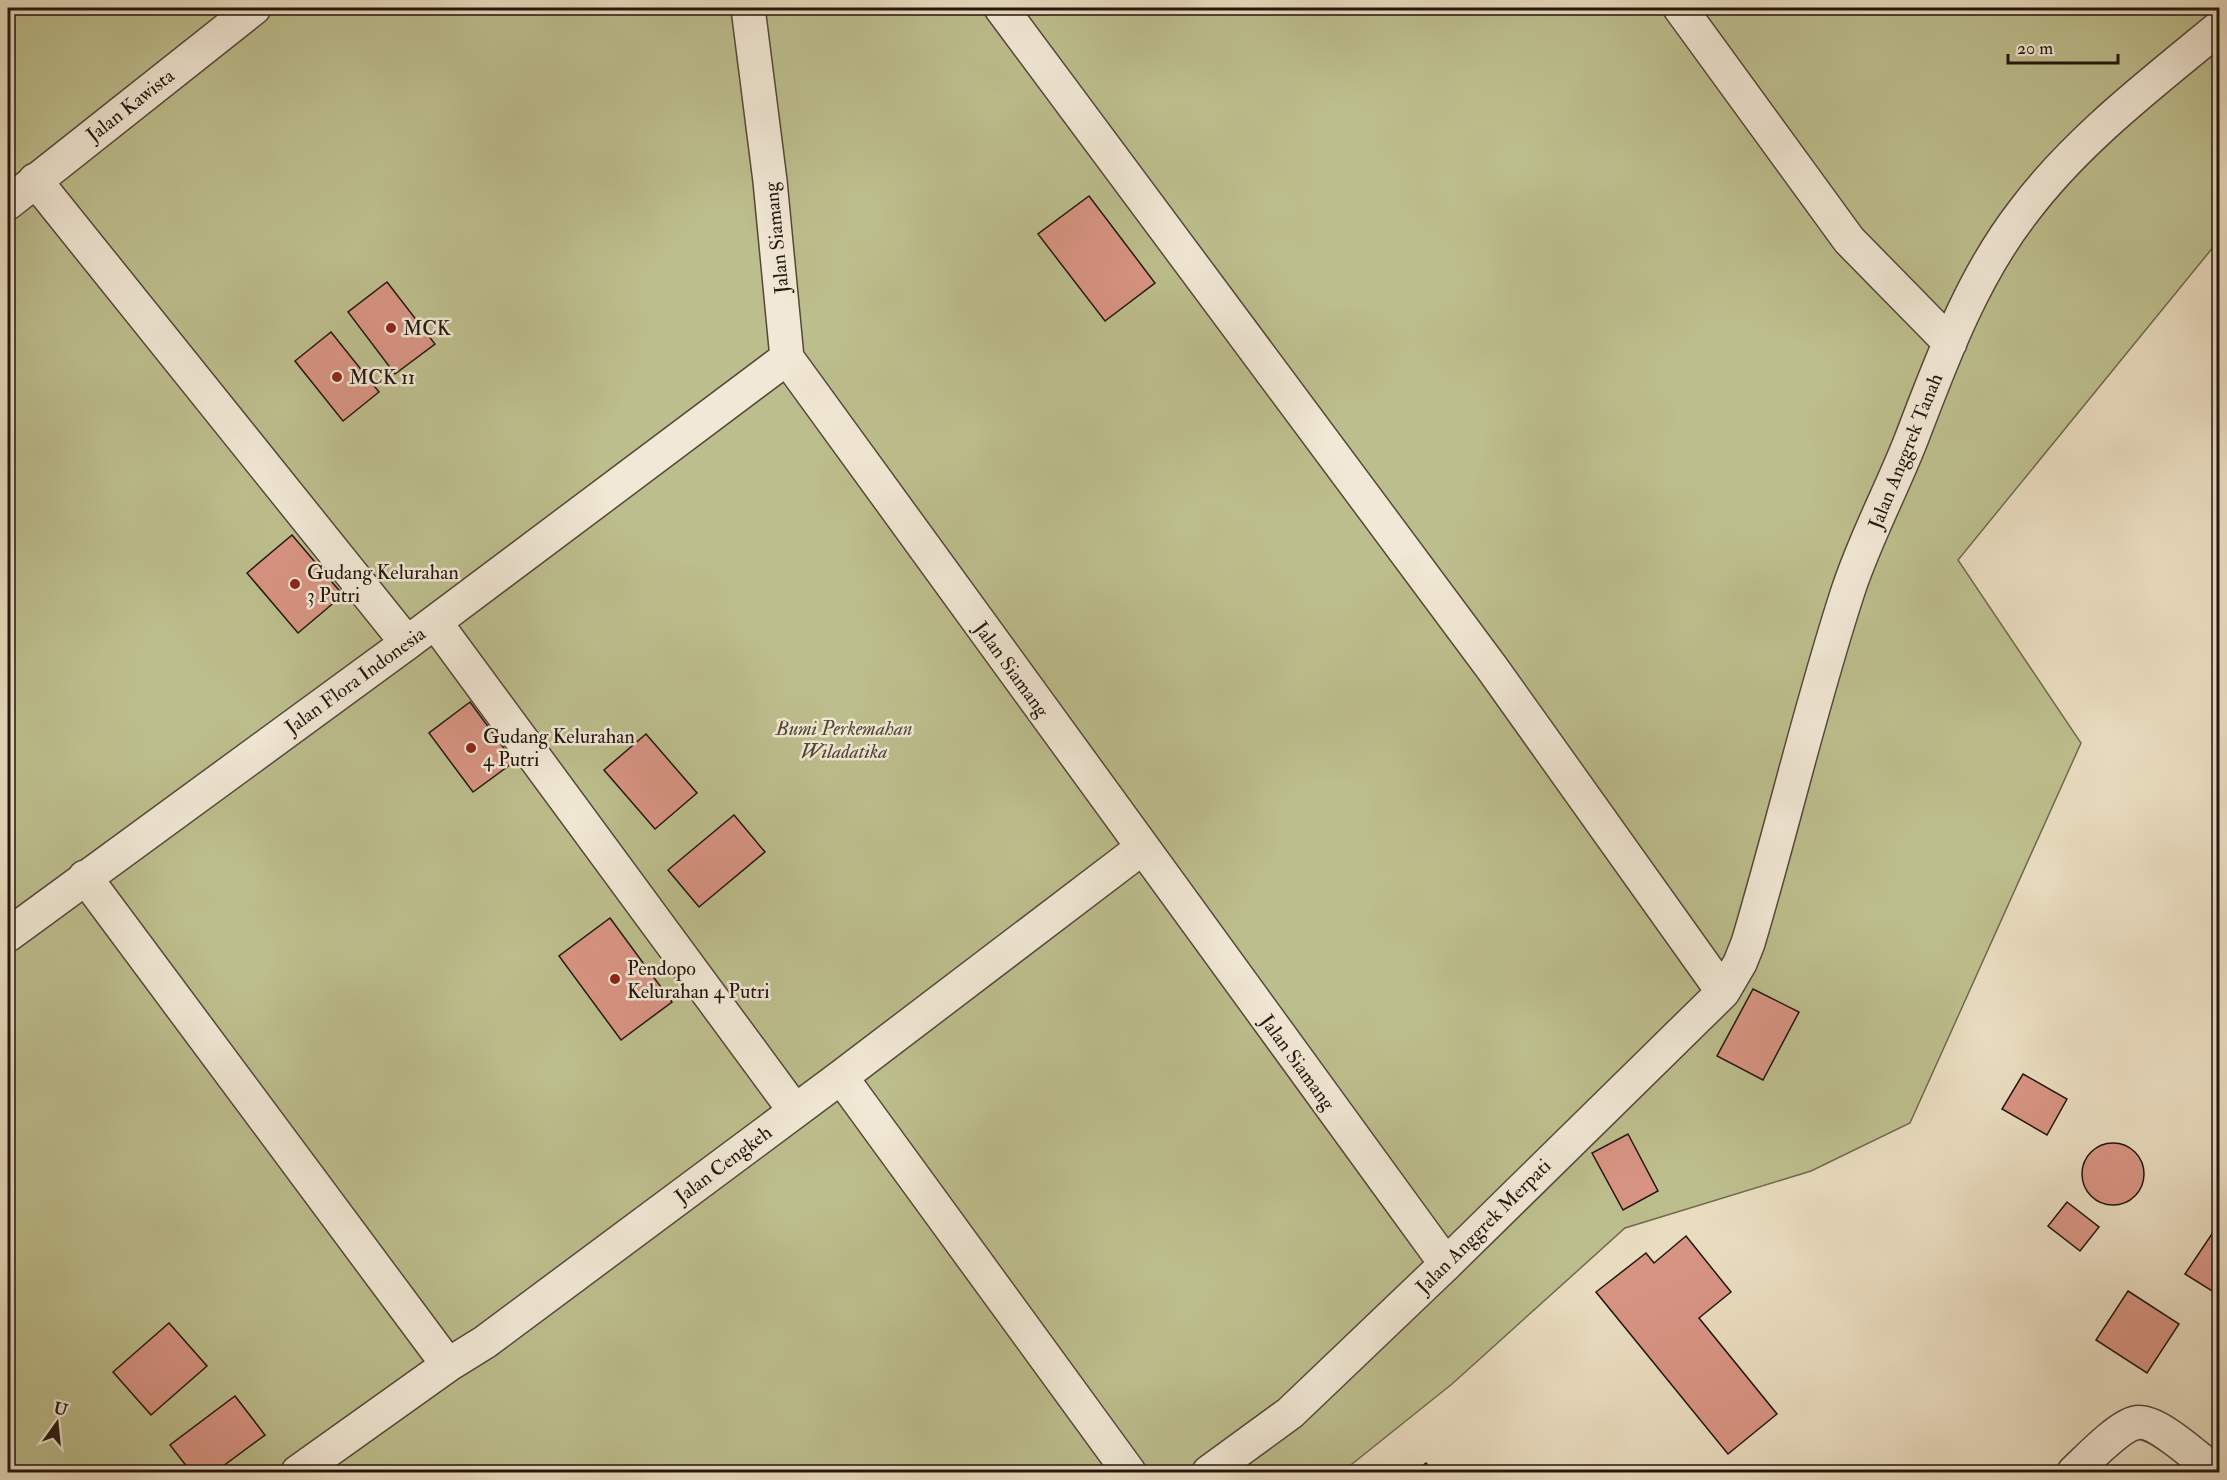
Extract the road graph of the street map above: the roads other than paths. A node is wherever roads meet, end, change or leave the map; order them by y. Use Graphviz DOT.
graph roads {
  1 [pos="254,8"];
  2 [pos="748,8"];
  3 [pos="1001,8"];
  4 [pos="1680,8"];
  5 [pos="2220,27"];
  6 [pos="35,180"];
  7 [pos="8,203"];
  8 [pos="1950,343"];
  9 [pos="787,358"];
  10 [pos="435,622"];
  11 [pos="406,643"];
  12 [pos="1142,848"];
  13 [pos="85,877"];
  14 [pos="8,935"];
  15 [pos="1740,963"];
  16 [pos="1723,992"];
  17 [pos="841,1077"];
  18 [pos="795,1111"];
  19 [pos="1446,1264"];
  20 [pos="448,1365"];
  21 [pos="298,1473"];
  22 [pos="1129,1473"];
  23 [pos="1209,1473"];
  24 [pos="2074,1473"];
  25 [pos="2216,1473"];
  1 -- 6 [label="street, Jalan Kawista"];
  2 -- 9 [label="street, Jalan Siamang"];
  3 -- 16 [label="street"];
  4 -- 8 [label="street"];
  5 -- 8 [label="street, Jalan Anggrek Tanah"];
  6 -- 7 [label="street, Jalan Kawista"];
  6 -- 11 [label="street"];
  8 -- 15 [label="street, Jalan Anggrek Tanah"];
  9 -- 10 [label="street, Jalan Flora Indonesia"];
  9 -- 12 [label="street, Jalan Siamang"];
  10 -- 11 [label="street, Jalan Flora Indonesia"];
  10 -- 18 [label="street"];
  11 -- 13 [label="street, Jalan Flora Indonesia"];
  12 -- 17 [label="street, Jalan Cengkeh"];
  12 -- 19 [label="street, Jalan Siamang"];
  13 -- 14 [label="street, Jalan Flora Indonesia"];
  13 -- 20 [label="street"];
  15 -- 16 [label="street, Jalan Anggrek Merpati"];
  16 -- 19 [label="street, Jalan Anggrek Merpati"];
  17 -- 18 [label="street, Jalan Cengkeh"];
  17 -- 22 [label="street"];
  18 -- 20 [label="street, Jalan Cengkeh"];
  19 -- 23 [label="street, Jalan Anggrek Merpati"];
  20 -- 21 [label="street, Jalan Cengkeh"];
  24 -- 25 [label="street"];
}
